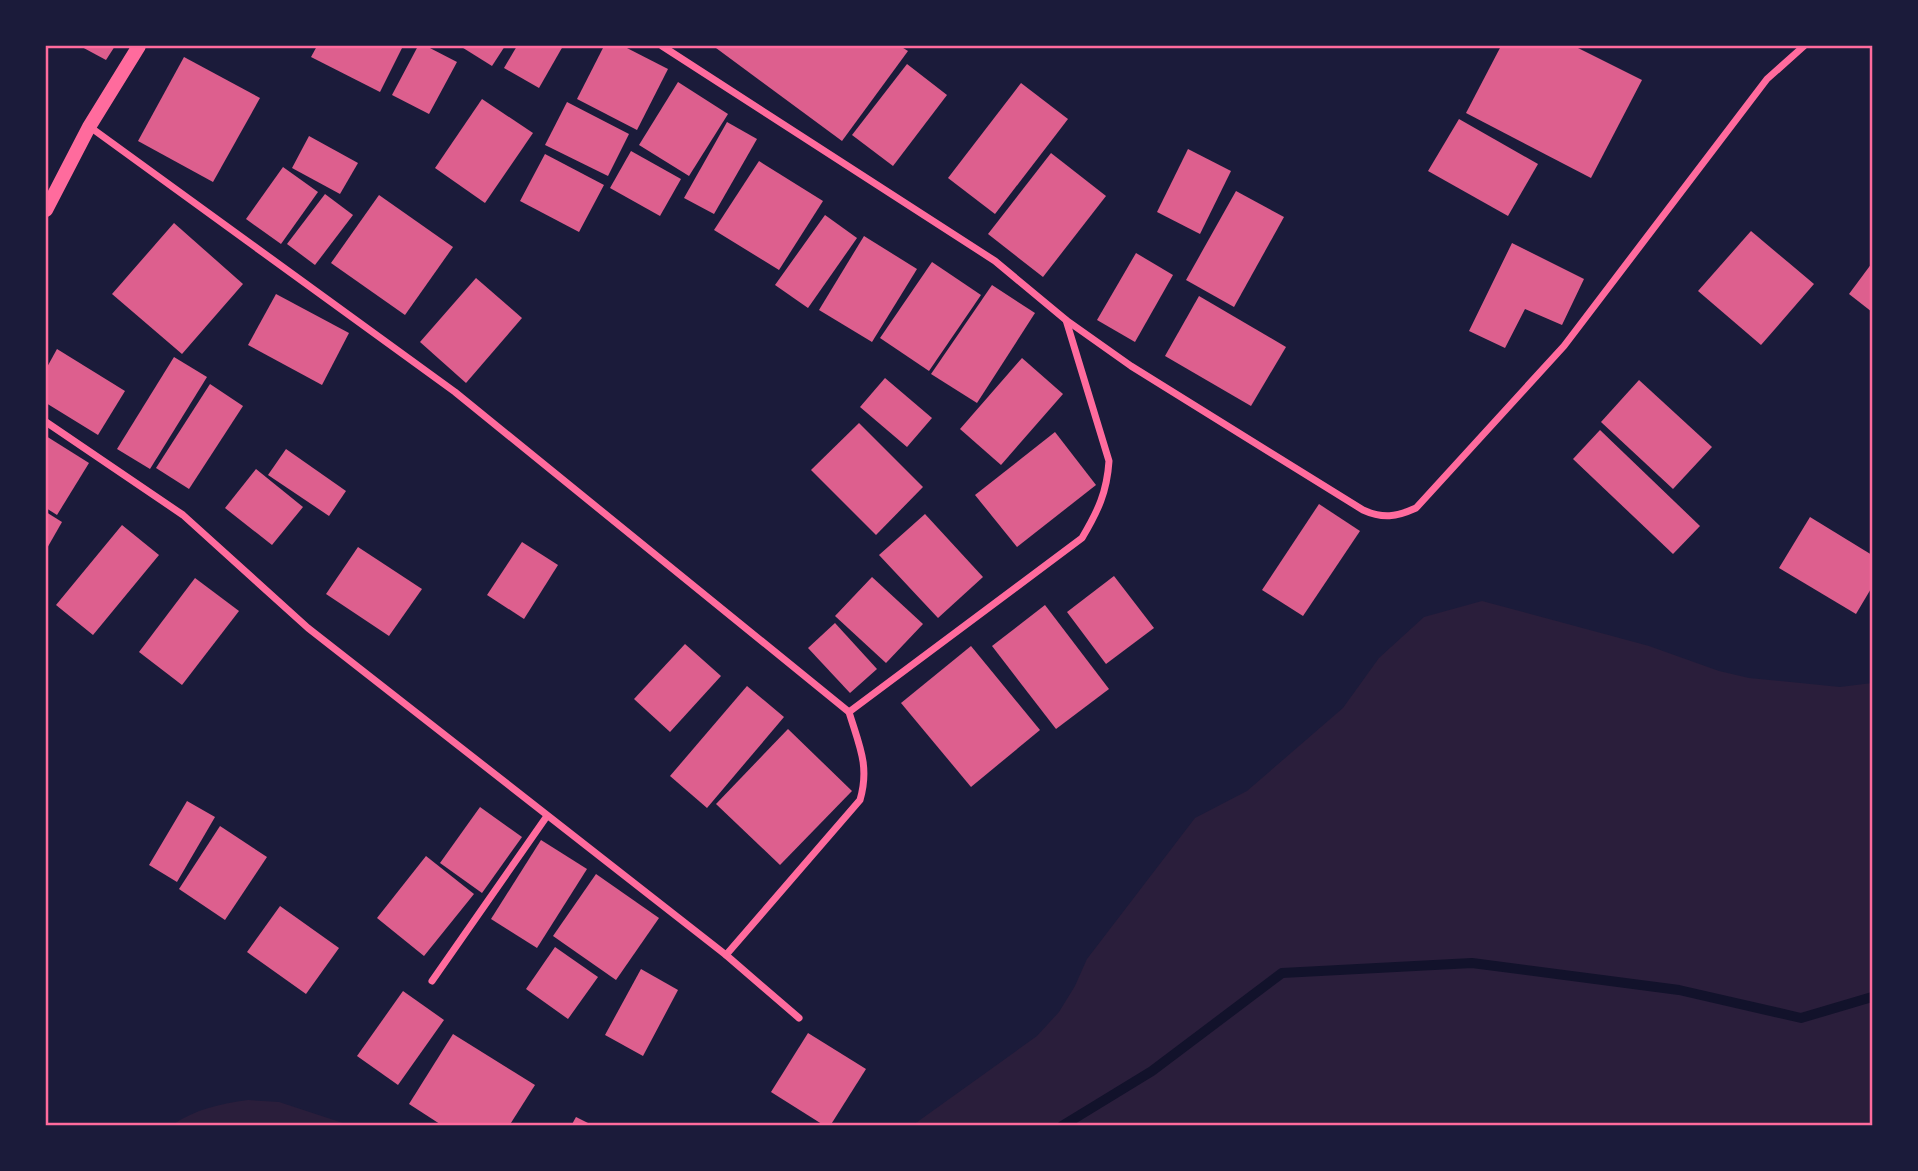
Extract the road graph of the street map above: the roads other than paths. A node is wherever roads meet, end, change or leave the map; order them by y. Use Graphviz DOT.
graph roads {
  1 [pos="139,46"];
  2 [pos="662,46"];
  3 [pos="1804,46"];
  4 [pos="89,127"];
  5 [pos="46,210"];
  6 [pos="1066,320"];
  7 [pos="46,422"];
  8 [pos="849,712"];
  9 [pos="547,816"];
  10 [pos="726,955"];
  11 [pos="432,981"];
  12 [pos="799,1018"];
  1 -- 4 [label="main road"];
  2 -- 6 [label="street"];
  3 -- 6 [label="street"];
  4 -- 5 [label="main road"];
  4 -- 8 [label="street"];
  6 -- 8 [label="street"];
  7 -- 9 [label="street"];
  8 -- 10 [label="street"];
  9 -- 10 [label="street"];
  9 -- 11 [label="street"];
  10 -- 12 [label="street"];
}
